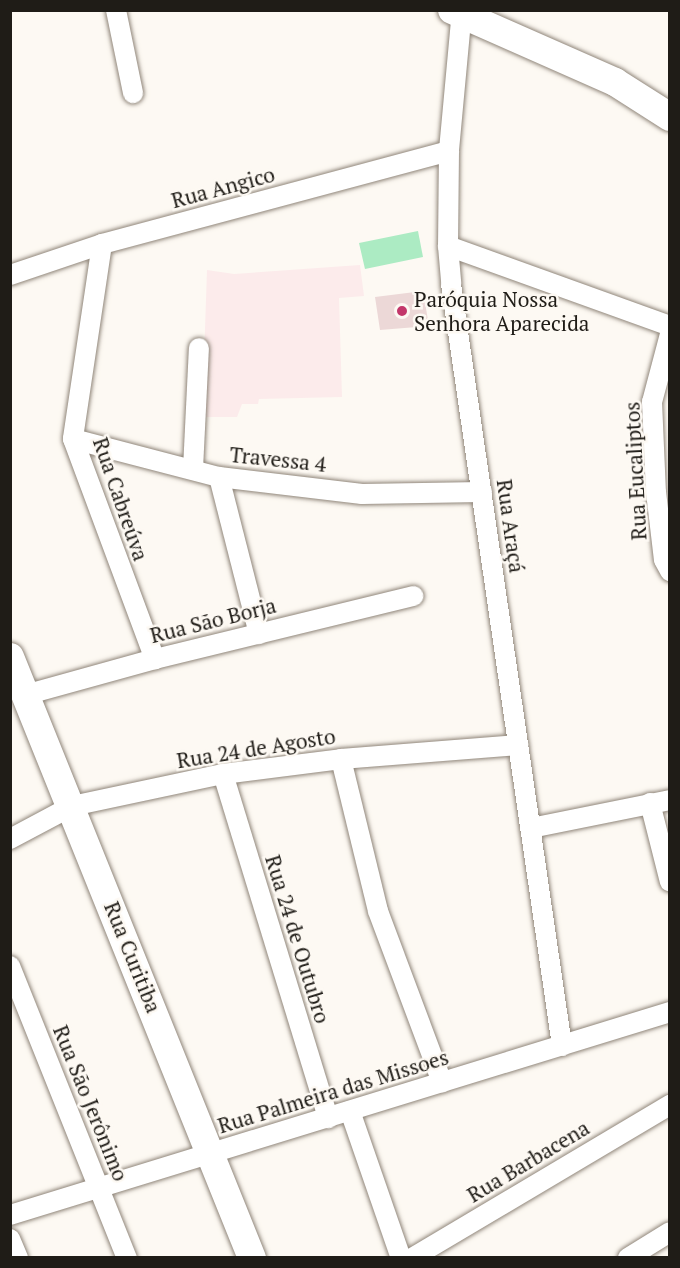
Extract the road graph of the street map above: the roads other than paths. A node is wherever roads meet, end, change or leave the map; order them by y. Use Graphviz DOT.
graph roads {
  1 [pos="116,10"];
  2 [pos="459,11"];
  3 [pos="133,93"];
  4 [pos="669,117"];
  5 [pos="449,151"];
  6 [pos="102,244"];
  7 [pos="447,246"];
  8 [pos="10,275"];
  9 [pos="669,326"];
  10 [pos="669,334"];
  11 [pos="198,348"];
  12 [pos="73,439"];
  13 [pos="194,469"];
  14 [pos="219,477"];
  15 [pos="482,492"];
  16 [pos="669,571"];
  17 [pos="413,596"];
  18 [pos="259,633"];
  19 [pos="10,657"];
  20 [pos="154,659"];
  21 [pos="25,695"];
  22 [pos="518,745"];
  23 [pos="341,759"];
  24 [pos="223,774"];
  25 [pos="660,801"];
  26 [pos="72,806"];
  27 [pos="531,828"];
  28 [pos="10,839"];
  29 [pos="669,882"];
  30 [pos="10,966"];
  31 [pos="669,1012"];
  32 [pos="562,1046"];
  33 [pos="442,1082"];
  34 [pos="669,1105"];
  35 [pos="350,1111"];
  36 [pos="328,1118"];
  37 [pos="212,1153"];
  38 [pos="99,1188"];
  39 [pos="10,1215"];
  40 [pos="669,1232"];
  41 [pos="10,1239"];
  42 [pos="18,1257"];
  43 [pos="127,1257"];
  44 [pos="252,1257"];
  45 [pos="401,1257"];
  46 [pos="411,1257"];
  47 [pos="628,1257"];
  1 -- 3 [label="street"];
  2 -- 4 [label="street"];
  2 -- 5 [label="street, Rua Araçá"];
  5 -- 6 [label="street, Rua Angico"];
  5 -- 7 [label="street, Rua Araçá"];
  6 -- 8 [label="street, Rua Angico"];
  6 -- 12 [label="street, Rua Cabreúva"];
  7 -- 9 [label="street"];
  7 -- 15 [label="street, Rua Araçá"];
  10 -- 16 [label="street, Rua Eucaliptos"];
  11 -- 13 [label="street"];
  12 -- 13 [label="street, Travessa 4"];
  12 -- 20 [label="street, Rua Cabreúva"];
  13 -- 14 [label="street, Travessa 4"];
  14 -- 15 [label="street, Travessa 4"];
  14 -- 18 [label="street"];
  15 -- 22 [label="street, Rua Araçá"];
  17 -- 18 [label="street, Rua São Borja"];
  18 -- 20 [label="street, Rua São Borja"];
  19 -- 21 [label="street, Rua Curitiba"];
  20 -- 21 [label="street, Rua São Borja"];
  21 -- 26 [label="street, Rua Curitiba"];
  22 -- 23 [label="street, Rua 24 de Agosto"];
  22 -- 27 [label="street, Rua Araçá"];
  23 -- 24 [label="street, Rua 24 de Agosto"];
  23 -- 33 [label="street"];
  24 -- 26 [label="street, Rua 24 de Agosto"];
  24 -- 36 [label="street, Rua 24 de Outubro"];
  25 -- 27 [label="street"];
  25 -- 29 [label="street"];
  26 -- 28 [label="street, Rua 24 de Agosto"];
  26 -- 37 [label="street, Rua Curitiba"];
  27 -- 32 [label="street, Rua Araçá"];
  30 -- 38 [label="street, Rua São Jerônimo"];
  31 -- 32 [label="street, Rua Palmeira das Missoes"];
  32 -- 33 [label="street, Rua Palmeira das Missoes"];
  33 -- 35 [label="street, Rua Palmeira das Missoes"];
  34 -- 46 [label="street, Rua Barbacena"];
  35 -- 36 [label="street, Rua Palmeira das Missoes"];
  35 -- 45 [label="street"];
  36 -- 37 [label="street, Rua Palmeira das Missoes"];
  37 -- 38 [label="street, Rua Palmeira das Missoes"];
  37 -- 44 [label="street, Rua Curitiba"];
  38 -- 39 [label="street, Rua Palmeira das Missoes"];
  38 -- 43 [label="street, Rua São Jerônimo"];
  40 -- 47 [label="street"];
  41 -- 42 [label="street"];
}
